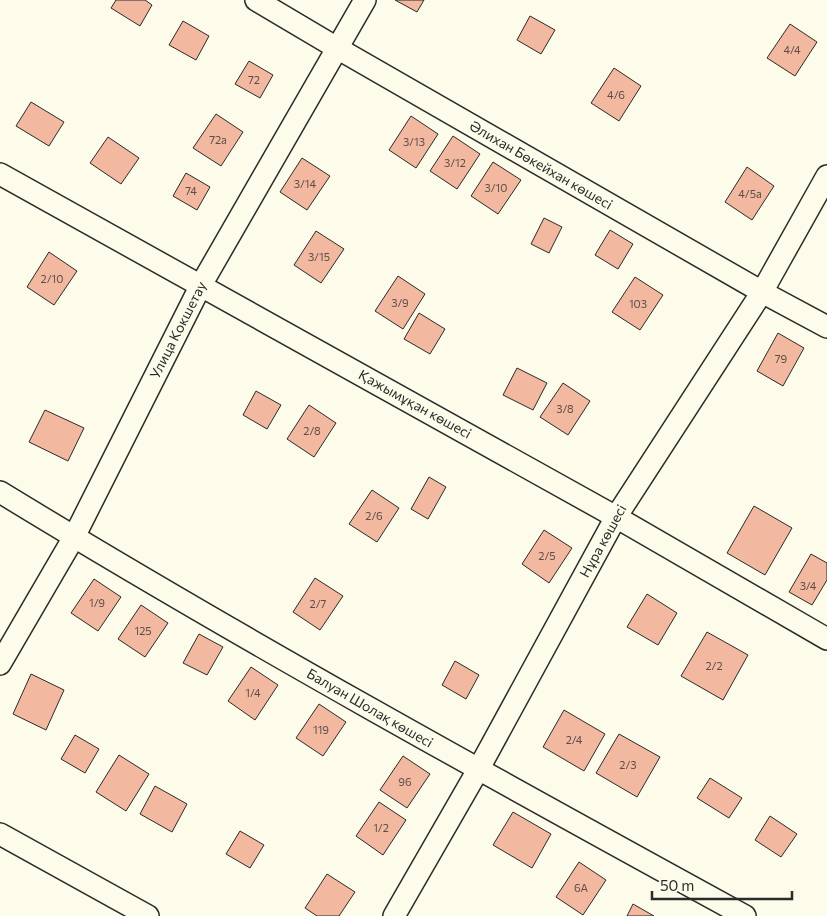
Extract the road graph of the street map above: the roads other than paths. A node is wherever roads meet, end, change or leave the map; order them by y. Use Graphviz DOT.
graph roads {
  1 [pos="256,0"];
  2 [pos="365,0"];
  3 [pos="337,48"];
  4 [pos="0,174"];
  5 [pos="827,176"];
  6 [pos="201,285"];
  7 [pos="762,292"];
  8 [pos="827,327"];
  9 [pos="0,492"];
  10 [pos="616,517"];
  11 [pos="74,537"];
  12 [pos="827,639"];
  13 [pos="0,664"];
  14 [pos="478,770"];
  15 [pos="0,834"];
  16 [pos="148,916"];
  17 [pos="394,916"];
  18 [pos="745,916"];
  1 -- 3 [label="street, Әлихан Бөкейхан көшесі"];
  2 -- 3 [label="street, Улица Кокшетау"];
  3 -- 6 [label="street, Улица Кокшетау"];
  3 -- 7 [label="street, Әлихан Бөкейхан көшесі"];
  4 -- 6 [label="street, Қажымұқан көшесі"];
  5 -- 7 [label="street, Нұра көшесі"];
  6 -- 10 [label="street, Қажымұқан көшесі"];
  6 -- 11 [label="street, Улица Кокшетау"];
  7 -- 8 [label="street, Әлихан Бөкейхан көшесі"];
  7 -- 10 [label="street, Нұра көшесі"];
  9 -- 11 [label="street, Балуан Шолақ көшесі"];
  10 -- 12 [label="street, Қажымұқан көшесі"];
  10 -- 14 [label="street, Нұра көшесі"];
  11 -- 13 [label="street, Улица Кокшетау"];
  11 -- 14 [label="street, Балуан Шолақ көшесі"];
  14 -- 17 [label="street, Нұра көшесі"];
  14 -- 18 [label="street, Балуан Шолақ көшесі"];
  15 -- 16 [label="street"];
}
